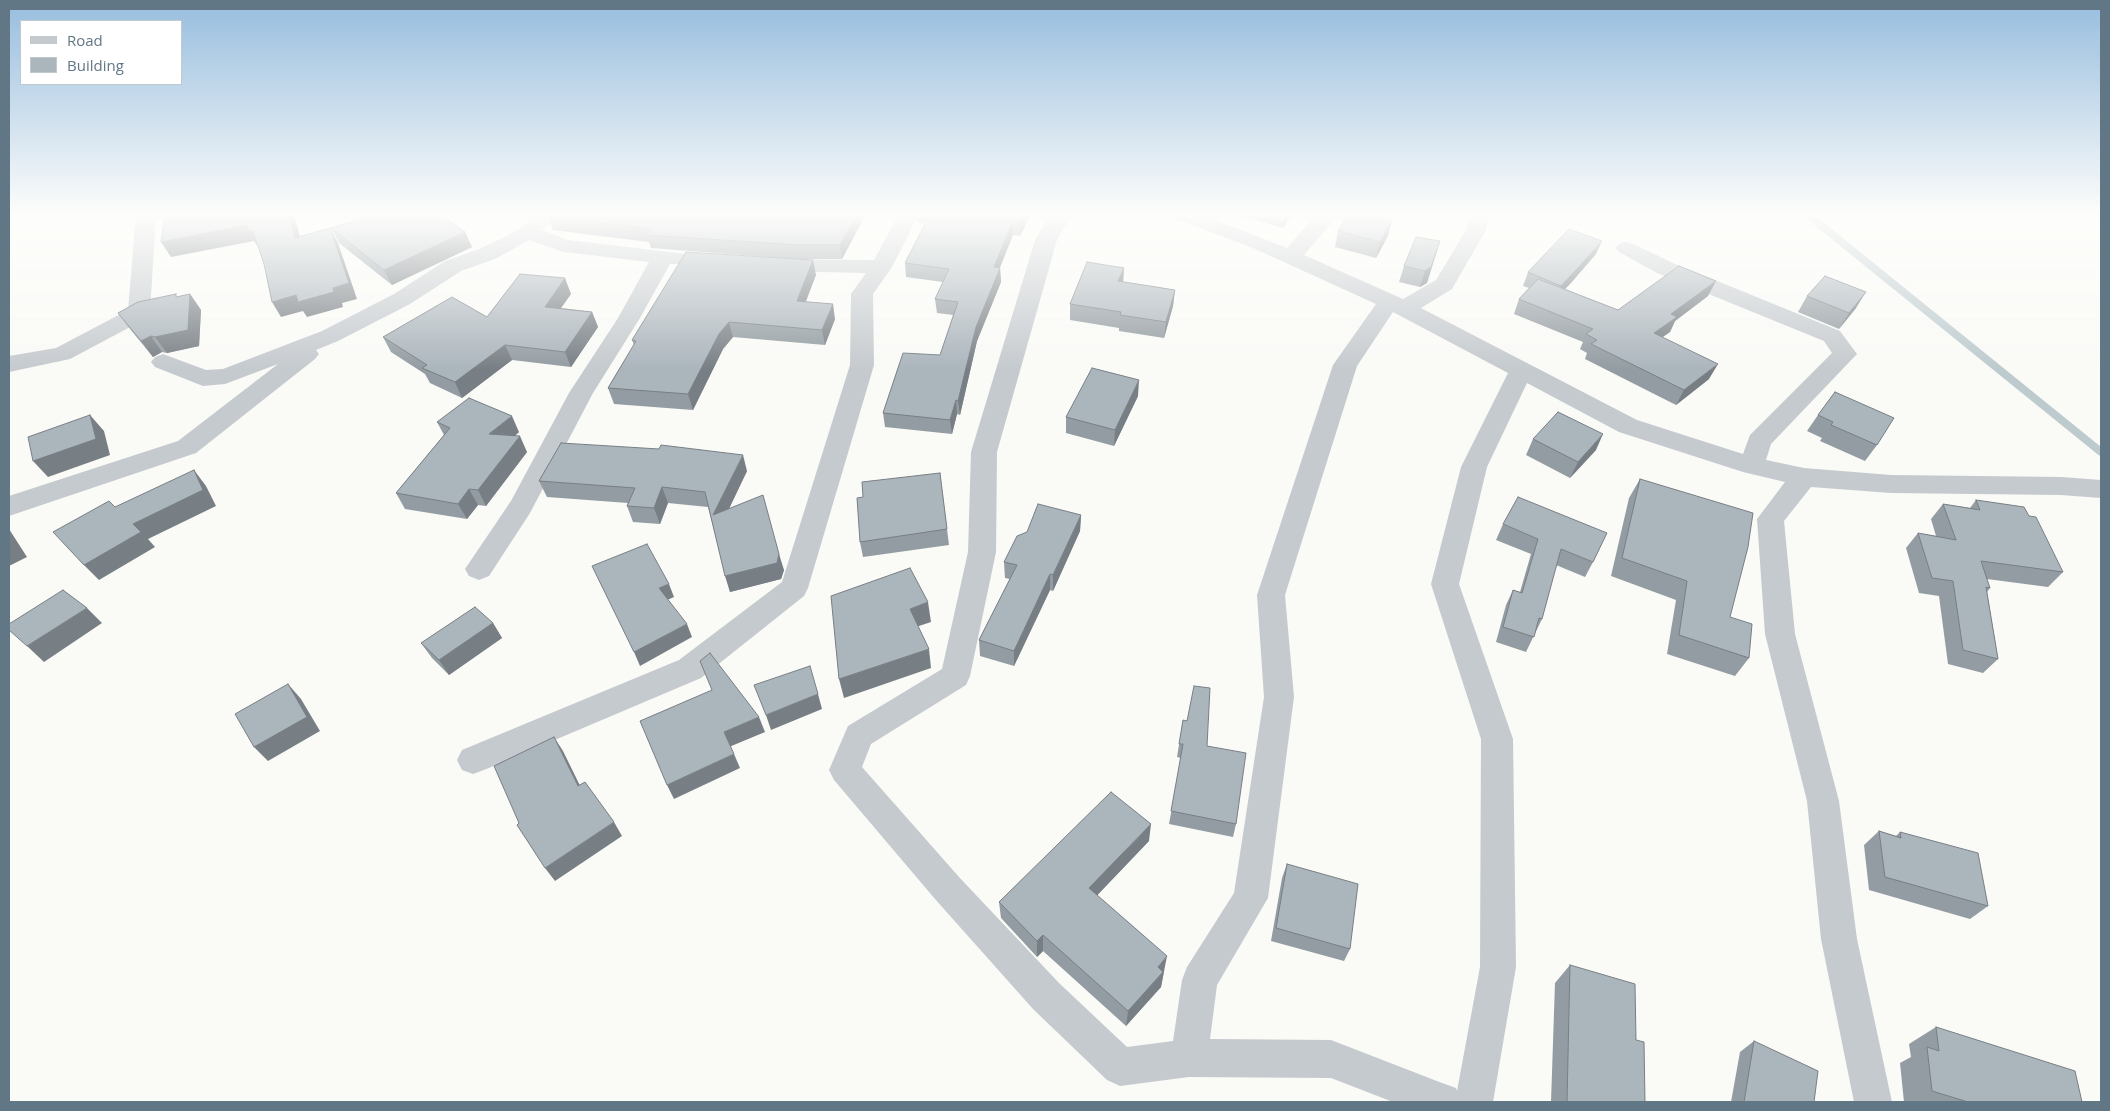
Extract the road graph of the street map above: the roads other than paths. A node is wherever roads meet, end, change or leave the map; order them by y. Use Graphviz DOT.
graph roads {
  1 [pos="142,266"];
  2 [pos="453,266"];
  3 [pos="659,266"];
  4 [pos="783,266"];
  5 [pos="1038,266"];
  6 [pos="1308,266"];
  7 [pos="1455,266"];
  8 [pos="1661,266"];
  9 [pos="882,267"];
  10 [pos="1397,305"];
  11 [pos="330,336"];
  12 [pos="163,362"];
  13 [pos="9,364"];
  14 [pos="1521,370"];
  15 [pos="1752,466"];
  16 [pos="1804,477"];
  17 [pos="2101,489"];
  18 [pos="9,506"];
  19 [pos="479,569"];
  20 [pos="473,760"];
  21 [pos="1189,1058"];
  22 [pos="1442,1102"];
  23 [pos="1474,1102"];
  24 [pos="1873,1102"];
  1 -- 13 [label="street"];
  2 -- 11 [label="street"];
  3 -- 19 [label="street"];
  4 -- 9 [label="street"];
  5 -- 21 [label="street"];
  6 -- 10 [label="street"];
  7 -- 10 [label="street"];
  8 -- 15 [label="street"];
  9 -- 20 [label="street"];
  10 -- 14 [label="street"];
  10 -- 21 [label="street"];
  11 -- 12 [label="street"];
  11 -- 18 [label="street"];
  14 -- 15 [label="street"];
  14 -- 23 [label="street"];
  15 -- 16 [label="street"];
  16 -- 17 [label="street"];
  16 -- 24 [label="street"];
  21 -- 22 [label="street"];
}
